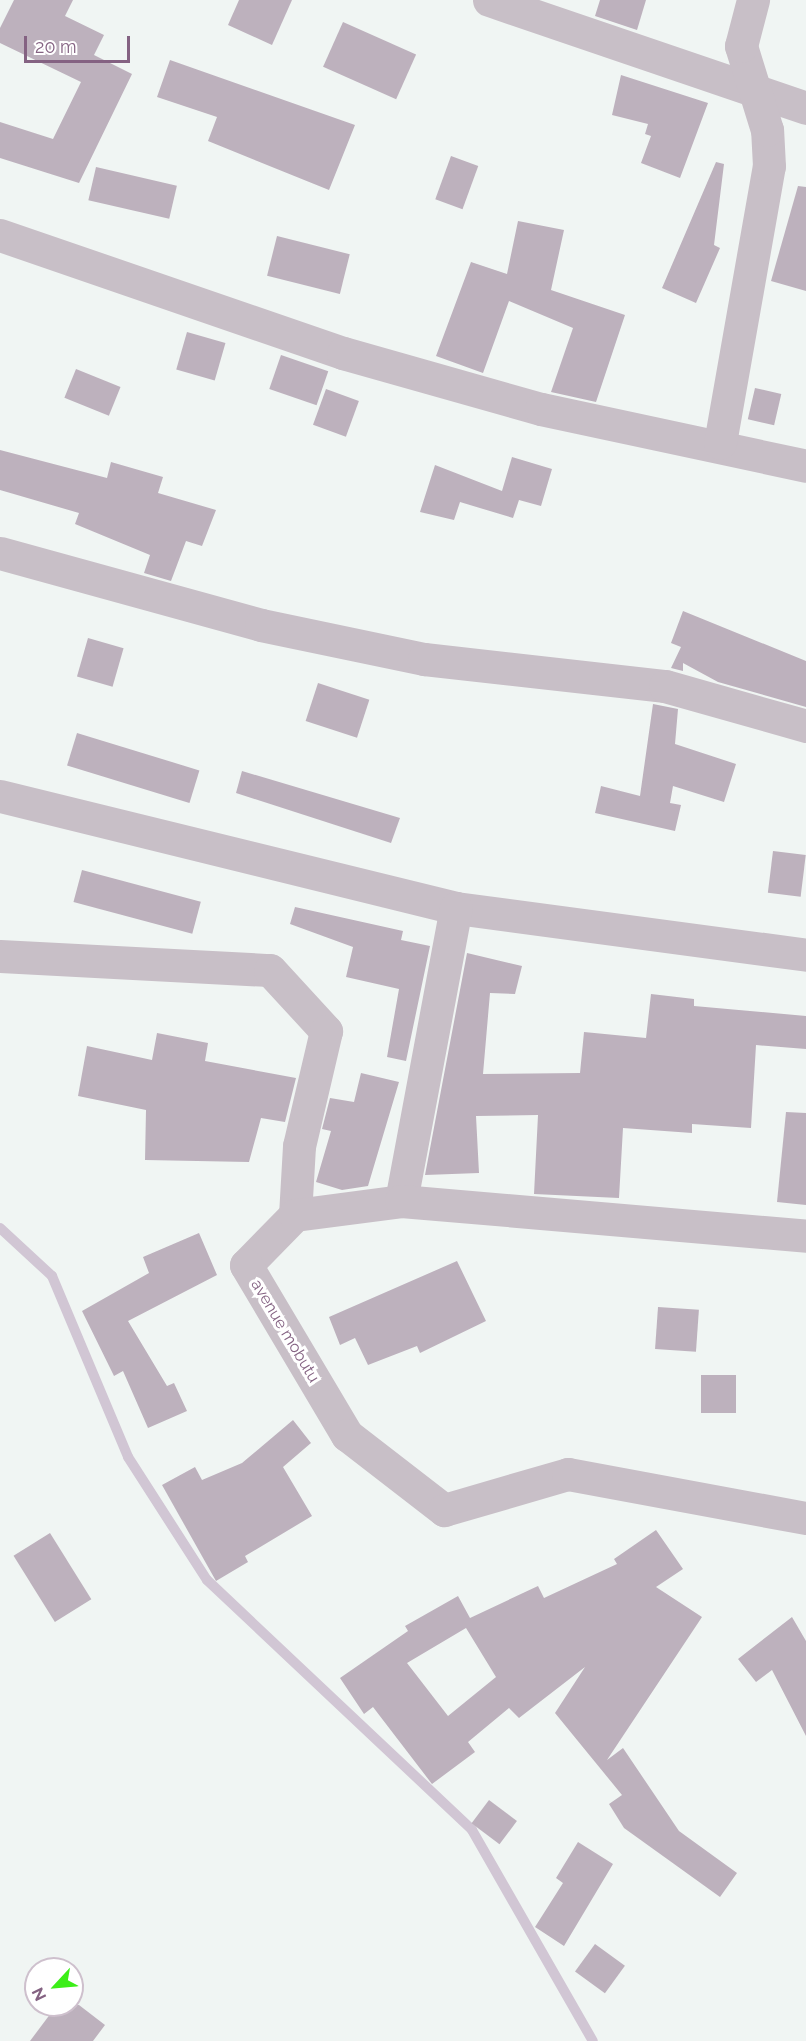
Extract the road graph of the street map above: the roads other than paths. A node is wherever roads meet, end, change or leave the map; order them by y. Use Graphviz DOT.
graph roads {
  1 [pos="489,0"];
  2 [pos="753,0"];
  3 [pos="753,89"];
  4 [pos="806,108"];
  5 [pos="0,235"];
  6 [pos="720,444"];
  7 [pos="806,466"];
  8 [pos="0,553"];
  9 [pos="806,726"];
  10 [pos="0,796"];
  11 [pos="456,908"];
  12 [pos="806,955"];
  13 [pos="0,956"];
  14 [pos="401,1201"];
  15 [pos="295,1215"];
  16 [pos="806,1236"];
  17 [pos="806,1518"];
  1 -- 3 [label="street"];
  2 -- 3 [label="street"];
  3 -- 4 [label="street"];
  3 -- 6 [label="street"];
  5 -- 6 [label="street"];
  6 -- 7 [label="street"];
  8 -- 9 [label="street"];
  10 -- 11 [label="street"];
  11 -- 12 [label="street"];
  11 -- 14 [label="street"];
  13 -- 15 [label="street"];
  14 -- 15 [label="street"];
  14 -- 16 [label="street"];
  15 -- 17 [label="street, avenue mobutu"];
}
